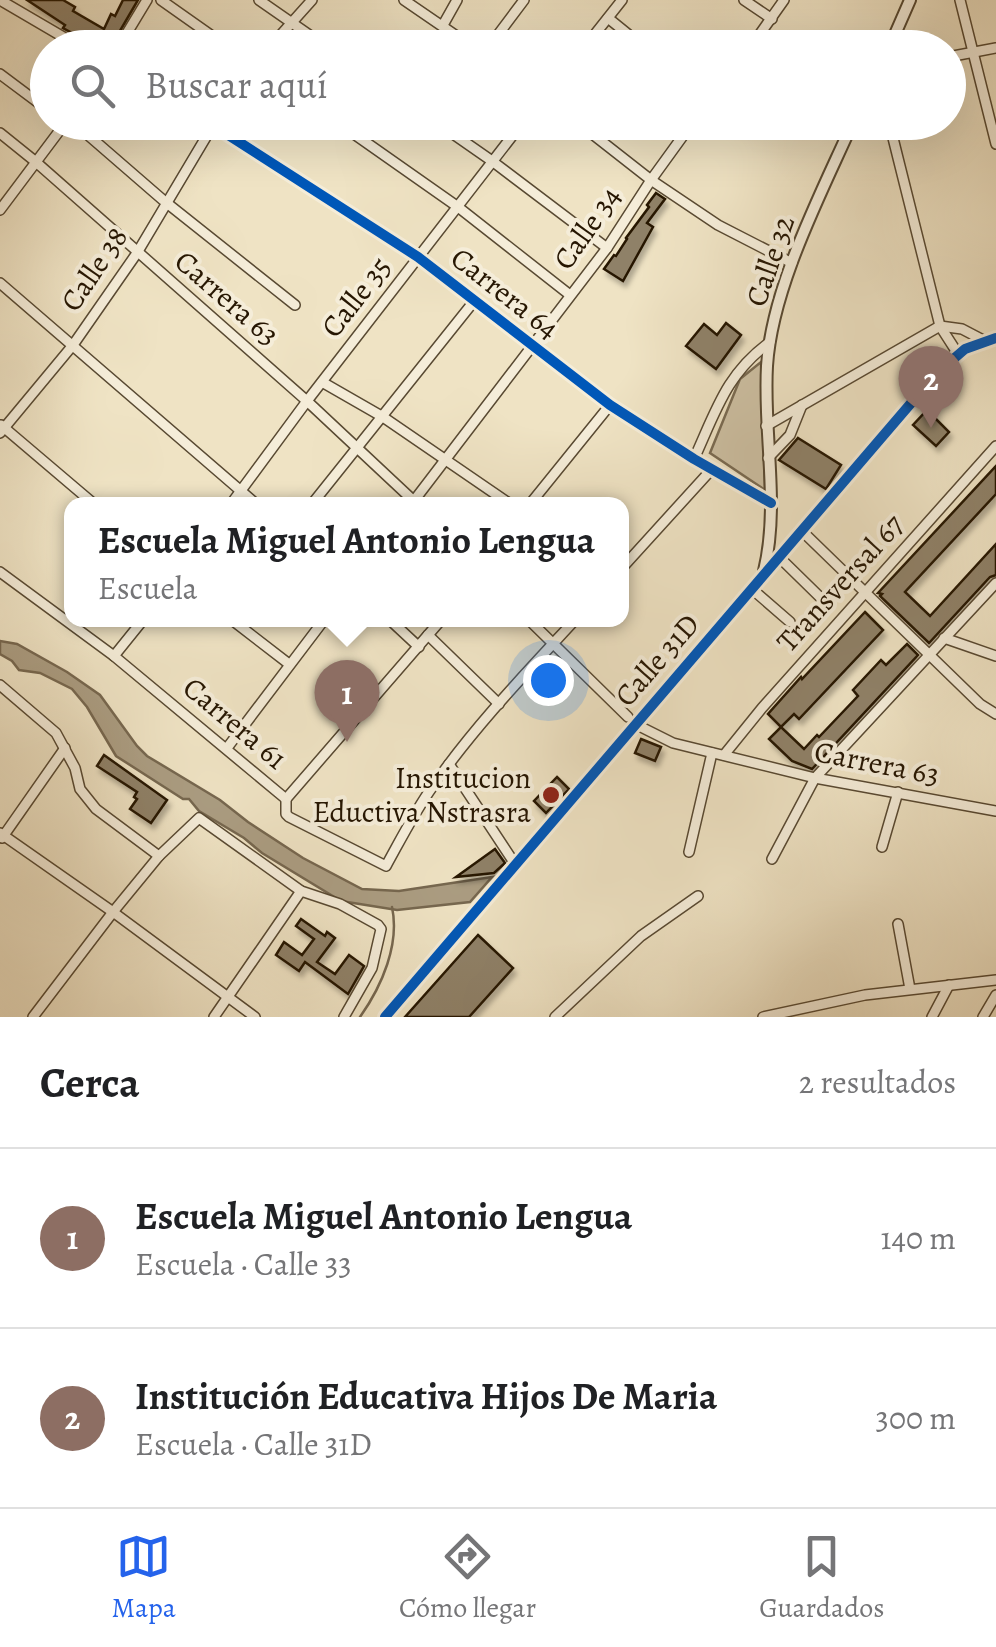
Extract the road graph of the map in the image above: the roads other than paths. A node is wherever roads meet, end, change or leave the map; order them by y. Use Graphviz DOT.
graph roads {
  1 [pos="0,0"];
  2 [pos="147,0"];
  3 [pos="161,0"];
  4 [pos="259,0"];
  5 [pos="312,0"];
  6 [pos="404,0"];
  7 [pos="458,0"];
  8 [pos="524,0"];
  9 [pos="622,0"];
  10 [pos="744,0"];
  11 [pos="784,0"];
  12 [pos="910,0"];
  13 [pos="960,0"];
  14 [pos="608,18"];
  15 [pos="772,19"];
  16 [pos="292,23"];
  17 [pos="443,24"];
  18 [pos="51,30"];
  19 [pos="129,30"];
  20 [pos="204,30"];
  21 [pos="286,30"];
  22 [pos="302,30"];
  23 [pos="451,30"];
  24 [pos="502,30"];
  25 [pos="598,30"];
  26 [pos="623,30"];
  27 [pos="764,30"];
  28 [pos="897,30"];
  29 [pos="996,48"];
  30 [pos="973,53"];
  31 [pos="966,54"];
  32 [pos="0,74"];
  33 [pos="30,96"];
  34 [pos="0,133"];
  35 [pos="55,140"];
  36 [pos="92,140"];
  37 [pos="203,140"];
  38 [pos="238,140"];
  39 [pos="362,140"];
  40 [pos="462,140"];
  41 [pos="509,140"];
  42 [pos="599,140"];
  43 [pos="680,140"];
  44 [pos="845,140"];
  45 [pos="894,140"];
  46 [pos="996,144"];
  47 [pos="492,161"];
  48 [pos="36,162"];
  49 [pos="651,180"];
  50 [pos="168,204"];
  51 [pos="458,207"];
  52 [pos="0,210"];
  53 [pos="607,248"];
  54 [pos="137,252"];
  55 [pos="418,257"];
  56 [pos="792,264"];
  57 [pos="0,283"];
  58 [pos="570,295"];
  59 [pos="475,300"];
  60 [pos="295,304"];
  61 [pos="940,326"];
  62 [pos="985,341"];
  63 [pos="770,342"];
  64 [pos="72,345"];
  65 [pos="532,346"];
  66 [pos="958,354"];
  67 [pos="322,382"];
  68 [pos="306,401"];
  69 [pos="610,405"];
  70 [pos="802,405"];
  71 [pos="383,417"];
  72 [pos="766,426"];
  73 [pos="1,428"];
  74 [pos="996,446"];
  75 [pos="356,448"];
  76 [pos="694,458"];
  77 [pos="768,458"];
  78 [pos="448,460"];
  79 [pos="712,469"];
  80 [pos="241,491"];
  81 [pos="85,497"];
  82 [pos="236,497"];
  83 [pos="248,497"];
  84 [pos="318,497"];
  85 [pos="408,497"];
  86 [pos="419,497"];
  87 [pos="500,497"];
  88 [pos="536,497"];
  89 [pos="771,503"];
  90 [pos="802,531"];
  91 [pos="779,557"];
  92 [pos="629,560"];
  93 [pos="0,572"];
  94 [pos="762,576"];
  95 [pos="996,583"];
  96 [pos="752,589"];
  97 [pos="865,592"];
  98 [pos="827,604"];
  99 [pos="64,619"];
  100 [pos="790,622"];
  101 [pos="75,627"];
  102 [pos="137,627"];
  103 [pos="241,627"];
  104 [pos="318,627"];
  105 [pos="398,627"];
  106 [pos="435,627"];
  107 [pos="537,627"];
  108 [pos="569,627"];
  109 [pos="428,635"];
  110 [pos="944,638"];
  111 [pos="554,643"];
  112 [pos="419,647"];
  113 [pos="928,654"];
  114 [pos="114,656"];
  115 [pos="996,656"];
  116 [pos="289,664"];
  117 [pos="0,685"];
  118 [pos="499,704"];
  119 [pos="996,714"];
  120 [pos="631,721"];
  121 [pos="65,748"];
  122 [pos="227,748"];
  123 [pos="712,753"];
  124 [pos="724,755"];
  125 [pos="449,764"];
  126 [pos="815,778"];
  127 [pos="898,792"];
  128 [pos="286,799"];
  129 [pos="996,811"];
  130 [pos="1,836"];
  131 [pos="882,847"];
  132 [pos="689,852"];
  133 [pos="159,856"];
  134 [pos="772,859"];
  135 [pos="515,864"];
  136 [pos="302,891"];
  137 [pos="698,896"];
  138 [pos="113,912"];
  139 [pos="898,924"];
  140 [pos="996,980"];
  141 [pos="949,985"];
  142 [pos="910,989"];
  143 [pos="996,995"];
  144 [pos="230,998"];
  145 [pos="33,1017"];
  146 [pos="214,1017"];
  147 [pos="256,1017"];
  148 [pos="344,1017"];
  149 [pos="385,1017"];
  150 [pos="555,1017"];
  151 [pos="763,1017"];
  152 [pos="932,1017"];
  153 [pos="983,1017"];
  1 -- 18 [label="street"];
  2 -- 19 [label="street"];
  3 -- 20 [label="street"];
  4 -- 16 [label="street"];
  5 -- 16 [label="street"];
  6 -- 17 [label="street"];
  7 -- 17 [label="street"];
  8 -- 24 [label="street"];
  9 -- 14 [label="street"];
  10 -- 15 [label="street"];
  11 -- 15 [label="street"];
  12 -- 28 [label="street"];
  13 -- 30 [label="street"];
  14 -- 25 [label="street"];
  14 -- 26 [label="street"];
  15 -- 27 [label="street"];
  16 -- 21 [label="street"];
  16 -- 22 [label="street"];
  17 -- 23 [label="street"];
  29 -- 30 [label="street"];
  30 -- 31 [label="street"];
  30 -- 46 [label="street"];
  32 -- 33 [label="street"];
  34 -- 48 [label="street, Carrera 63"];
  35 -- 48 [label="street"];
  36 -- 50 [label="street"];
  37 -- 50 [label="street, Calle 38"];
  38 -- 55 [label="street, Carrera 64"];
  39 -- 51 [label="street"];
  40 -- 47 [label="street"];
  41 -- 47 [label="street, Calle 35"];
  42 -- 49 [label="street"];
  43 -- 49 [label="street, Calle 34"];
  44 -- 56 [label="street, Calle 32"];
  45 -- 61 [label="street"];
  47 -- 51 [label="street, Calle 35"];
  47 -- 53 [label="street"];
  48 -- 52 [label="street"];
  48 -- 54 [label="street, Carrera 63"];
  49 -- 53 [label="street, Calle 34"];
  49 -- 56 [label="street"];
  50 -- 54 [label="street, Calle 38"];
  50 -- 60 [label="street"];
  51 -- 55 [label="street, Calle 35"];
  51 -- 58 [label="street"];
  53 -- 58 [label="street, Calle 34"];
  54 -- 64 [label="street, Calle 38"];
  54 -- 68 [label="street, Carrera 63"];
  55 -- 59 [label="street, Carrera 64"];
  55 -- 67 [label="street, Calle 35"];
  56 -- 63 [label="street, Calle 32"];
  57 -- 64 [label="street"];
  58 -- 65 [label="street, Calle 34"];
  59 -- 65 [label="street, Carrera 64"];
  59 -- 71 [label="street"];
  61 -- 62 [label="street"];
  61 -- 66 [label="street"];
  61 -- 70 [label="street"];
  62 -- 66 [label="street, Calle 31D"];
  63 -- 72 [label="street"];
  63 -- 76 [label="street, Calle 32"];
  64 -- 73 [label="street, Calle 38"];
  64 -- 80 [label="street"];
  65 -- 69 [label="street, Carrera 64"];
  65 -- 78 [label="street, Calle 34"];
  66 -- 90 [label="street, Calle 31D"];
  67 -- 68 [label="street, Calle 35"];
  67 -- 71 [label="street"];
  68 -- 75 [label="street, Carrera 63"];
  68 -- 80 [label="street, Calle 35"];
  69 -- 76 [label="street, Carrera 64"];
  69 -- 88 [label="street"];
  70 -- 72 [label="street"];
  70 -- 77 [label="street"];
  71 -- 75 [label="street"];
  71 -- 78 [label="street"];
  72 -- 77 [label="street"];
  73 -- 81 [label="street"];
  74 -- 97 [label="street, Transversal 67"];
  75 -- 84 [label="street"];
  75 -- 85 [label="street, Carrera 63"];
  76 -- 79 [label="street, Carrera 64"];
  77 -- 89 [label="street"];
  78 -- 86 [label="street, Calle 34"];
  78 -- 87 [label="street"];
  79 -- 89 [label="street, Carrera 64"];
  79 -- 92 [label="street"];
  80 -- 82 [label="street, Calle 35"];
  80 -- 83 [label="street"];
  89 -- 94 [label="street"];
  90 -- 91 [label="street, Calle 31D"];
  90 -- 97 [label="street"];
  91 -- 94 [label="street, Calle 31D"];
  91 -- 98 [label="street"];
  93 -- 99 [label="street, Carrera 61"];
  94 -- 96 [label="street, Calle 31D"];
  95 -- 110 [label="street"];
  96 -- 100 [label="street"];
  96 -- 120 [label="street, Calle 31D"];
  97 -- 113 [label="street"];
  97 -- 124 [label="street, Transversal 67"];
  101 -- 114 [label="street, Carrera 61"];
  102 -- 114 [label="street"];
  103 -- 116 [label="street"];
  104 -- 116 [label="street"];
  105 -- 112 [label="street"];
  106 -- 109 [label="street"];
  107 -- 111 [label="street, Carrera 63"];
  108 -- 111 [label="street"];
  109 -- 112 [label="street"];
  109 -- 118 [label="street"];
  110 -- 113 [label="street"];
  110 -- 115 [label="street"];
  111 -- 118 [label="street"];
  111 -- 120 [label="street, Carrera 63"];
  112 -- 128 [label="street"];
  113 -- 119 [label="street"];
  113 -- 126 [label="street"];
  114 -- 122 [label="street, Carrera 61"];
  116 -- 122 [label="street"];
  117 -- 121 [label="street"];
  118 -- 125 [label="street"];
  120 -- 123 [label="street, Carrera 63"];
  120 -- 135 [label="street, Calle 31D"];
  121 -- 130 [label="street"];
  121 -- 133 [label="street"];
  122 -- 128 [label="street, Carrera 61"];
  123 -- 124 [label="street, Carrera 63"];
  123 -- 132 [label="street"];
  124 -- 126 [label="street, Carrera 63"];
  125 -- 128 [label="street, Carrera 61"];
  125 -- 135 [label="street"];
  126 -- 127 [label="street, Carrera 63"];
  126 -- 134 [label="street"];
  127 -- 129 [label="street, Carrera 63"];
  127 -- 131 [label="street"];
  130 -- 138 [label="street"];
  133 -- 136 [label="street"];
  133 -- 138 [label="street"];
  135 -- 149 [label="street, Calle 31D"];
  136 -- 144 [label="street"];
  136 -- 148 [label="street"];
  137 -- 150 [label="street"];
  138 -- 144 [label="street"];
  138 -- 145 [label="street"];
  139 -- 142 [label="street"];
  140 -- 141 [label="street"];
  141 -- 142 [label="street"];
  141 -- 152 [label="street"];
  142 -- 151 [label="street"];
  143 -- 153 [label="street"];
  144 -- 146 [label="street"];
  144 -- 147 [label="street"];
}
